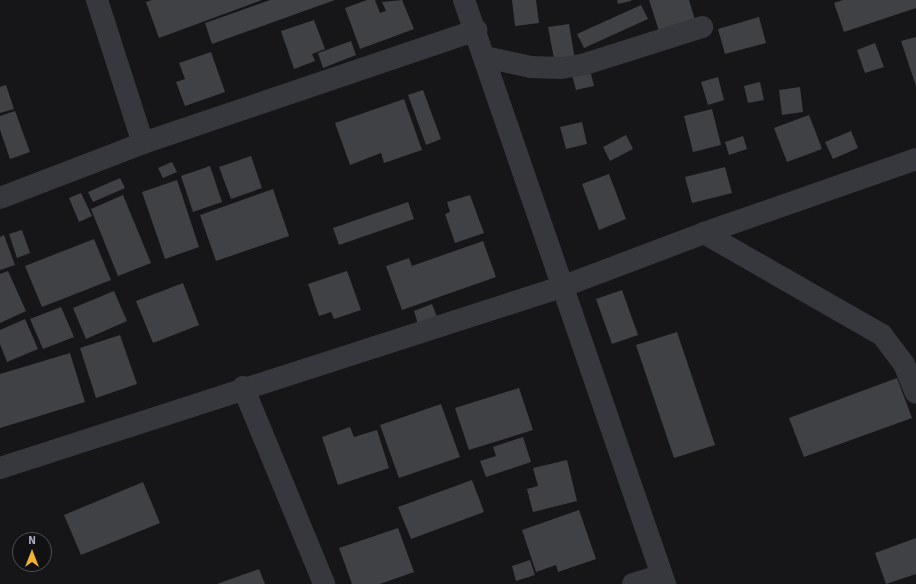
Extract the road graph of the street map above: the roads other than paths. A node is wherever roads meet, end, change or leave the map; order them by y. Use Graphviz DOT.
graph roads {
  1 [pos="97,0"];
  2 [pos="464,0"];
  3 [pos="702,27"];
  4 [pos="476,30"];
  5 [pos="485,57"];
  6 [pos="143,143"];
  7 [pos="916,159"];
  8 [pos="0,198"];
  9 [pos="704,233"];
  10 [pos="564,286"];
  11 [pos="243,387"];
  12 [pos="916,393"];
  13 [pos="0,468"];
  14 [pos="663,580"];
  15 [pos="324,584"];
  16 [pos="633,584"];
  1 -- 6 [label="street"];
  2 -- 4 [label="street"];
  3 -- 5 [label="street"];
  4 -- 5 [label="street"];
  4 -- 6 [label="street"];
  5 -- 10 [label="street"];
  6 -- 8 [label="street"];
  7 -- 9 [label="street"];
  9 -- 10 [label="street"];
  9 -- 12 [label="street"];
  10 -- 11 [label="street"];
  10 -- 14 [label="street"];
  11 -- 13 [label="street"];
  11 -- 15 [label="street"];
  14 -- 16 [label="street"];
}
